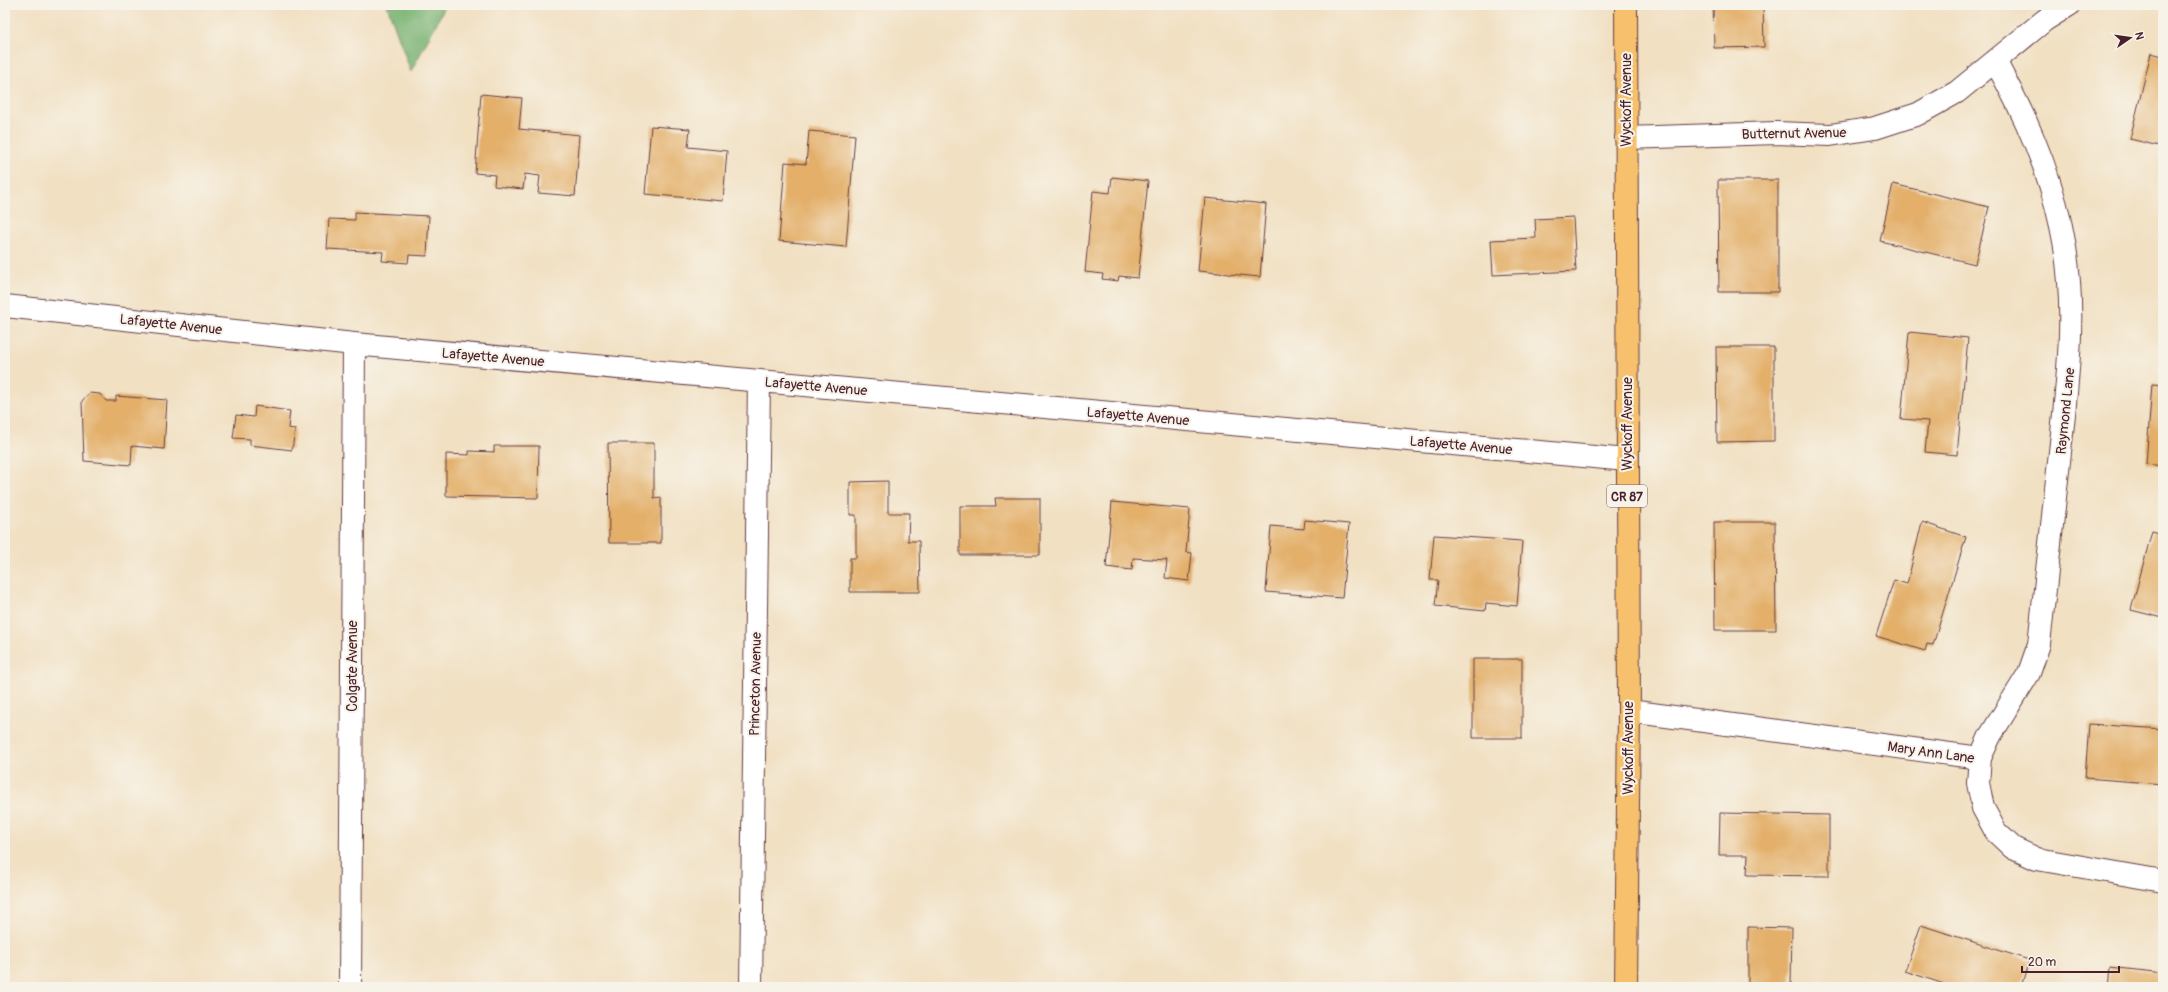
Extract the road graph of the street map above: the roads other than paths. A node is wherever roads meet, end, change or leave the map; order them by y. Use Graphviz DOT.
graph roads {
  1 [pos="1626,5"];
  2 [pos="2068,5"];
  3 [pos="1995,61"];
  4 [pos="1626,138"];
  5 [pos="5,306"];
  6 [pos="354,344"];
  7 [pos="759,381"];
  8 [pos="1627,460"];
  9 [pos="1629,711"];
  10 [pos="1980,758"];
  11 [pos="2163,881"];
  12 [pos="350,987"];
  13 [pos="751,987"];
  14 [pos="1626,987"];
  1 -- 4 [label="main road, Wyckoff Avenue / CR 87"];
  2 -- 3 [label="street, Butternut Avenue"];
  3 -- 4 [label="street, Butternut Avenue"];
  3 -- 10 [label="street, Raymond Lane"];
  4 -- 8 [label="main road, Wyckoff Avenue / CR 87"];
  5 -- 6 [label="street, Lafayette Avenue"];
  6 -- 7 [label="street, Lafayette Avenue"];
  6 -- 12 [label="street, Colgate Avenue"];
  7 -- 8 [label="street, Lafayette Avenue"];
  7 -- 13 [label="street, Princeton Avenue"];
  8 -- 9 [label="main road, Wyckoff Avenue / CR 87"];
  9 -- 10 [label="street, Mary Ann Lane"];
  9 -- 14 [label="main road, Wyckoff Avenue / CR 87"];
  10 -- 11 [label="street, Mary Ann Lane"];
}
